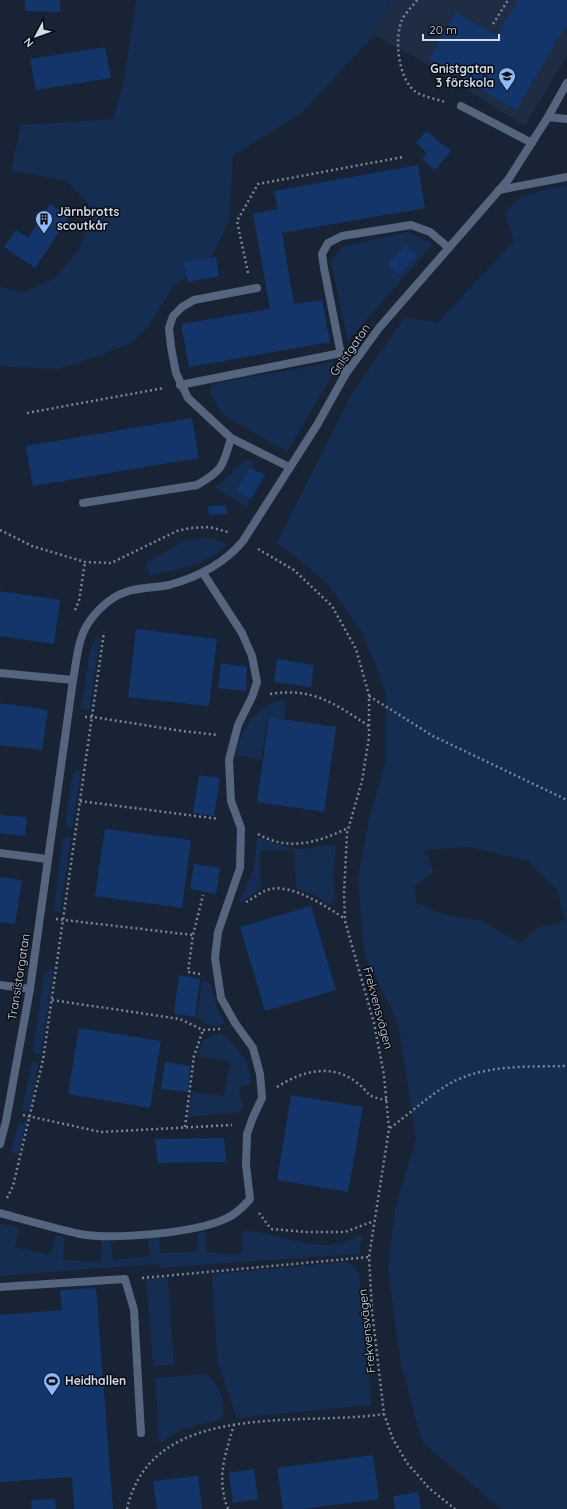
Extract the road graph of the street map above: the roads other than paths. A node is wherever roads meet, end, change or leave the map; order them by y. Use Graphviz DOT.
graph roads {
  1 [pos="567,83"];
  2 [pos="461,106"];
  3 [pos="548,117"];
  4 [pos="567,119"];
  5 [pos="532,143"];
  6 [pos="567,177"];
  7 [pos="499,190"];
  8 [pos="449,248"];
  9 [pos="254,288"];
  10 [pos="341,353"];
  11 [pos="345,375"];
  12 [pos="180,384"];
  13 [pos="231,438"];
  14 [pos="289,467"];
  15 [pos="83,503"];
  16 [pos="243,541"];
  17 [pos="203,573"];
  18 [pos="0,673"];
  19 [pos="73,680"];
  20 [pos="0,853"];
  21 [pos="47,859"];
  22 [pos="0,985"];
  23 [pos="30,989"];
  24 [pos="5,1117"];
  25 [pos="0,1144"];
  26 [pos="0,1213"];
  27 [pos="0,1287"];
  28 [pos="142,1434"];
  1 -- 3 [label="street, Gnistgatan"];
  2 -- 5 [label="street"];
  3 -- 4 [label="street"];
  3 -- 5 [label="street, Gnistgatan"];
  5 -- 7 [label="street, Gnistgatan"];
  6 -- 7 [label="street"];
  7 -- 8 [label="street, Gnistgatan"];
  8 -- 10 [label="street"];
  8 -- 11 [label="street, Gnistgatan"];
  9 -- 12 [label="street"];
  10 -- 11 [label="street"];
  10 -- 12 [label="street"];
  11 -- 14 [label="street, Gnistgatan"];
  12 -- 13 [label="street"];
  13 -- 14 [label="street"];
  13 -- 15 [label="street"];
  14 -- 16 [label="street, Gnistgatan"];
  16 -- 17 [label="street, Transistorgatan"];
  17 -- 19 [label="street, Transistorgatan"];
  17 -- 26 [label="street"];
  18 -- 19 [label="street"];
  19 -- 21 [label="street, Transistorgatan"];
  20 -- 21 [label="street"];
  21 -- 23 [label="street, Transistorgatan"];
  22 -- 23 [label="street"];
  23 -- 24 [label="street, Transistorgatan"];
  24 -- 25 [label="street, Transistorgatan"];
  27 -- 28 [label="street"];
}
